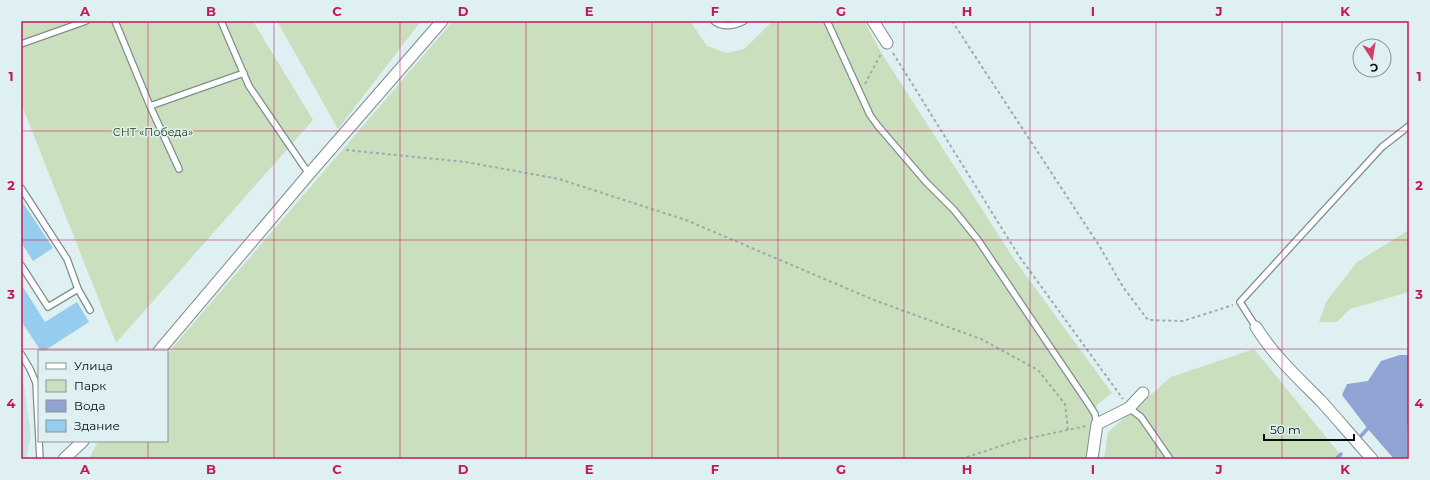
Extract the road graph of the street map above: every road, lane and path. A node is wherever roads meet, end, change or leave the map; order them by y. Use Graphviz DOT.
graph roads {
  1 [pos="86,21"];
  2 [pos="116,21"];
  3 [pos="222,21"];
  4 [pos="442,21"];
  5 [pos="714,21"];
  6 [pos="744,21"];
  7 [pos="827,21"];
  8 [pos="873,21"];
  9 [pos="952,21"];
  10 [pos="887,43"];
  11 [pos="21,44"];
  12 [pos="244,74"];
  13 [pos="861,92"];
  14 [pos="150,106"];
  15 [pos="1409,126"];
  16 [pos="331,148"];
  17 [pos="178,169"];
  18 [pos="309,174"];
  19 [pos="21,188"];
  20 [pos="21,265"];
  21 [pos="78,289"];
  22 [pos="1240,302"];
  23 [pos="90,310"];
  24 [pos="1256,328"];
  25 [pos="160,350"];
  26 [pos="21,354"];
  27 [pos="1143,394"];
  28 [pos="1130,408"];
  29 [pos="38,421"];
  30 [pos="1096,424"];
  31 [pos="1068,430"];
  32 [pos="39,442"];
  33 [pos="82,442"];
  34 [pos="40,459"];
  35 [pos="64,459"];
  36 [pos="961,459"];
  37 [pos="1092,459"];
  38 [pos="1170,459"];
  39 [pos="1372,459"];
  1 -- 11 [label="lane"];
  2 -- 14 [label="lane"];
  3 -- 12 [label="lane"];
  4 -- 16 [label="street"];
  5 -- 6 [label="lane"];
  7 -- 13 [label="lane"];
  8 -- 10 [label="street"];
  9 -- 22 [label="path"];
  10 -- 13 [label="path"];
  10 -- 28 [label="path"];
  12 -- 14 [label="lane"];
  12 -- 18 [label="lane"];
  13 -- 30 [label="lane"];
  14 -- 17 [label="lane"];
  15 -- 22 [label="lane"];
  16 -- 18 [label="street"];
  16 -- 31 [label="path"];
  18 -- 25 [label="street"];
  19 -- 21 [label="lane"];
  20 -- 21 [label="lane"];
  21 -- 23 [label="lane"];
  22 -- 24 [label="lane"];
  24 -- 39 [label="street"];
  26 -- 29 [label="lane"];
  27 -- 28 [label="street"];
  28 -- 30 [label="street"];
  28 -- 38 [label="lane"];
  30 -- 31 [label="path"];
  30 -- 37 [label="street"];
  31 -- 36 [label="path"];
  32 -- 34 [label="lane"];
  33 -- 35 [label="street"];
}
